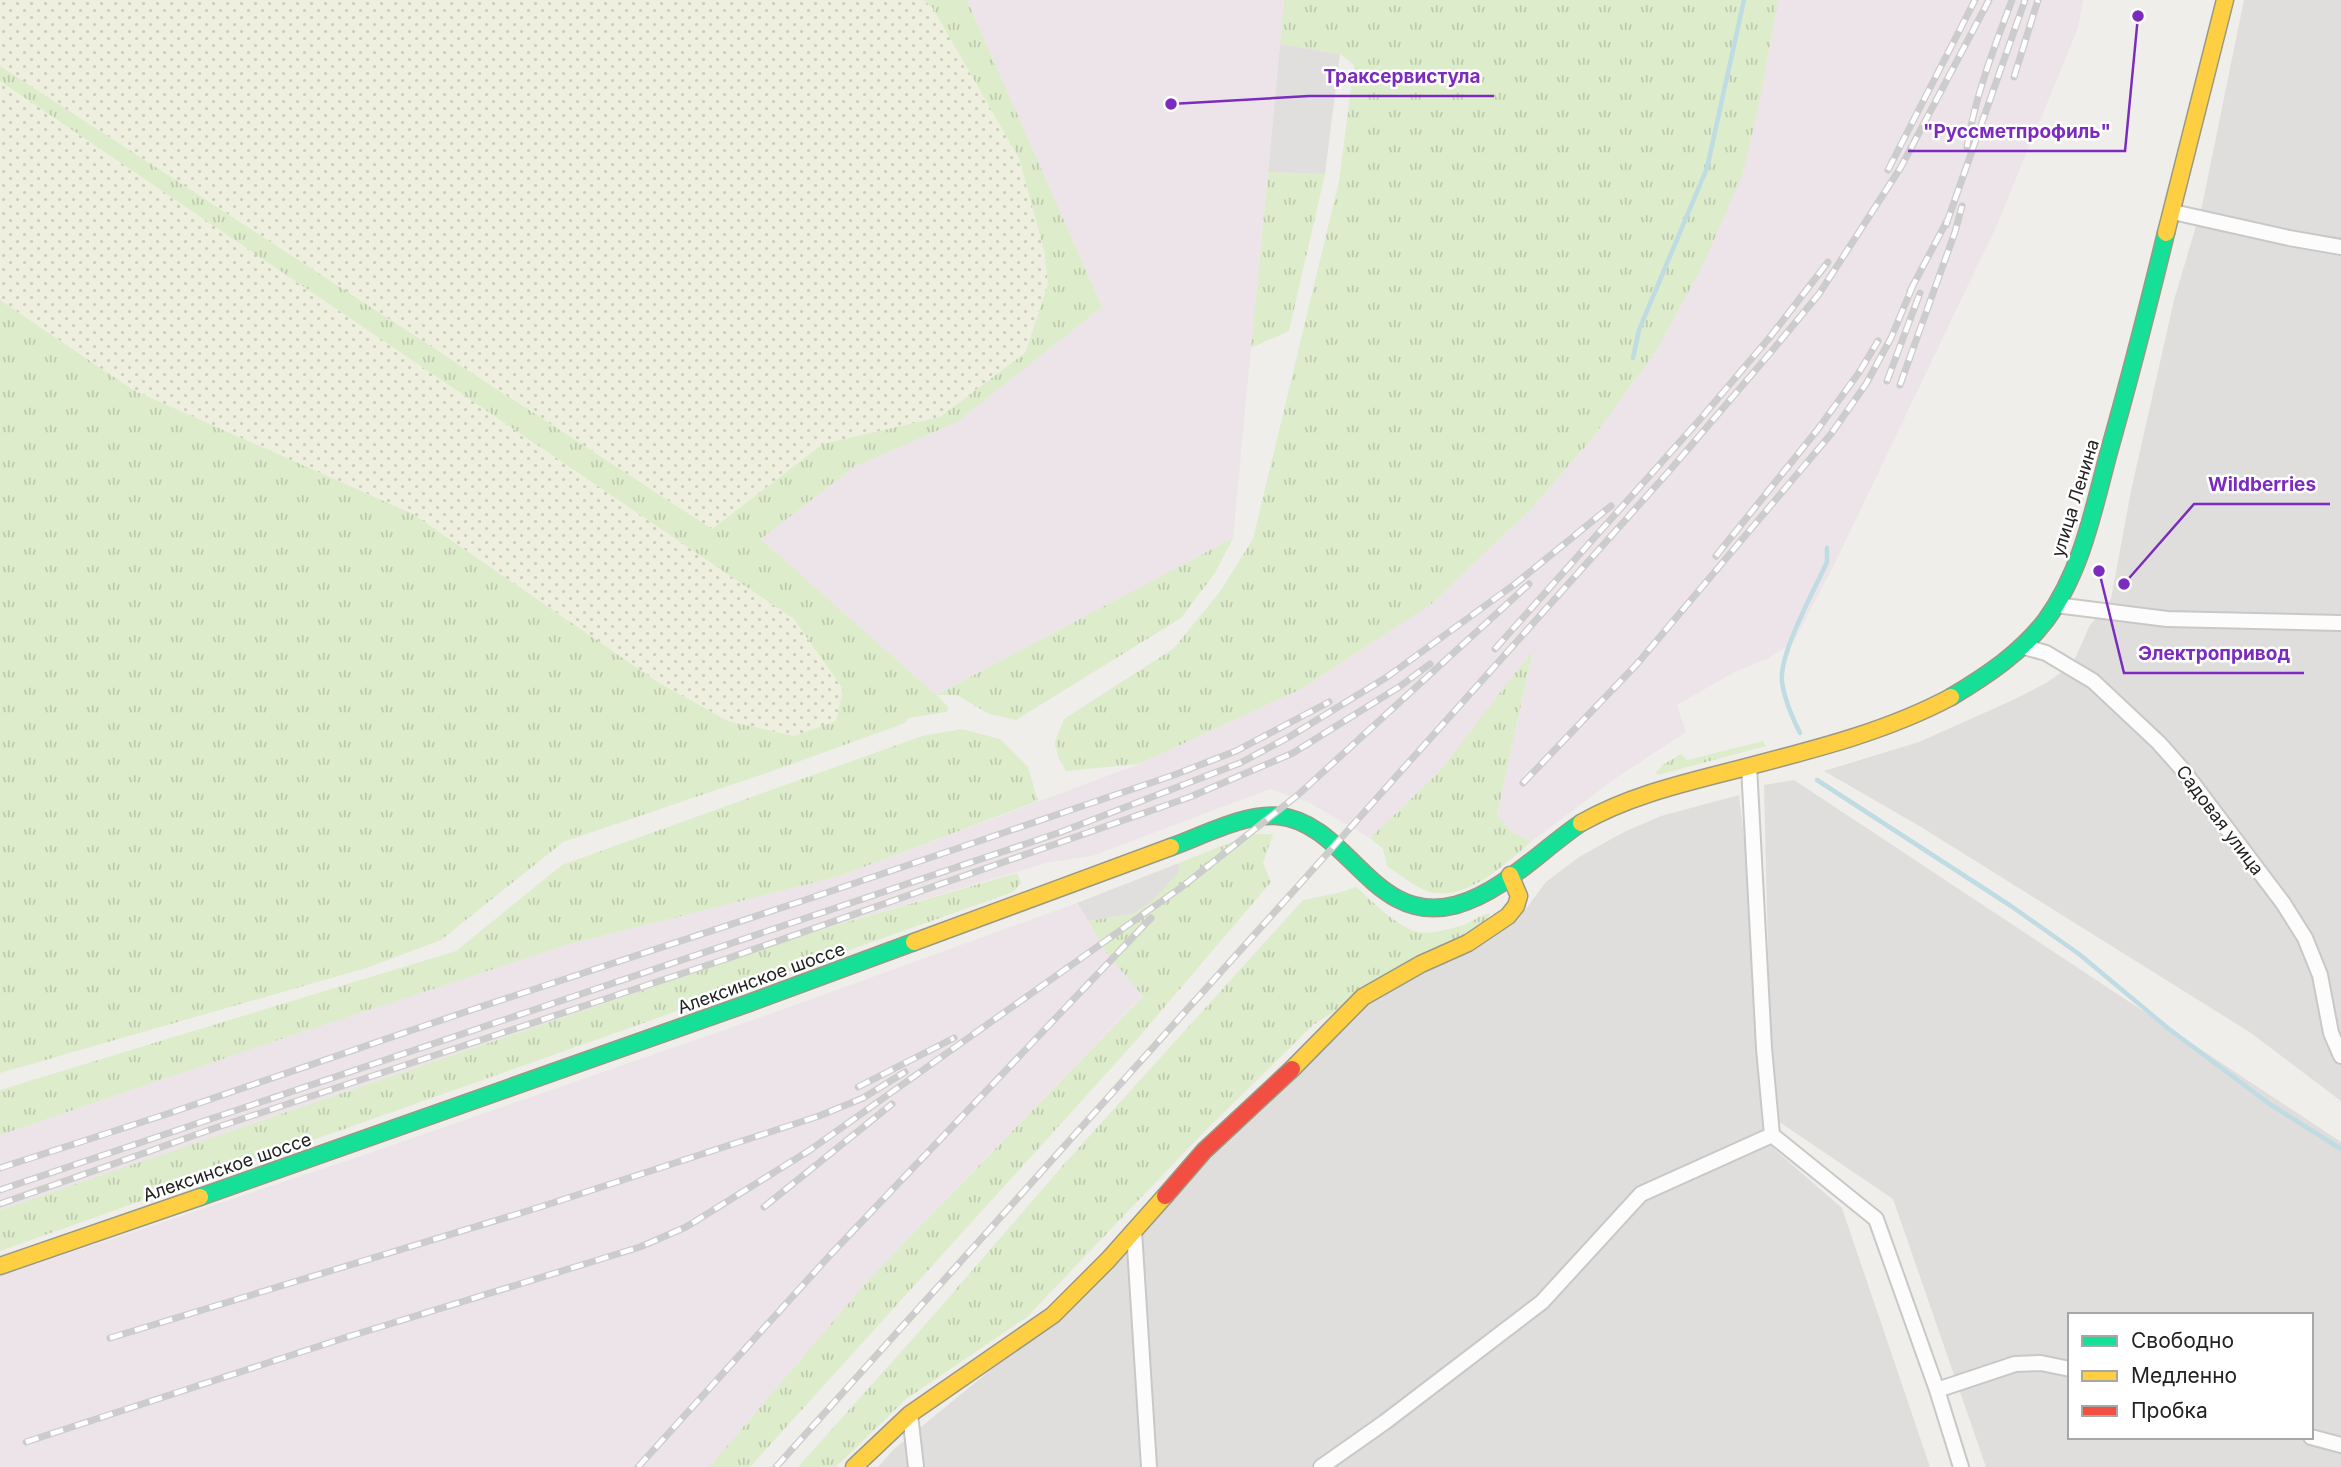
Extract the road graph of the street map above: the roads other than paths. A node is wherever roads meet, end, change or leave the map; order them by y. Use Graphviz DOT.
graph roads {
  1 [pos="2225,0"];
  2 [pos="2173,212"];
  3 [pos="2341,247"];
  4 [pos="2056,605"];
  5 [pos="2341,623"];
  6 [pos="2021,646"];
  7 [pos="1749,766"];
  8 [pos="1510,875"];
  9 [pos="2341,1056"];
  10 [pos="1772,1135"];
  11 [pos="1134,1231"];
  12 [pos="0,1266"];
  13 [pos="2068,1369"];
  14 [pos="1937,1390"];
  15 [pos="910,1414"];
  16 [pos="2313,1438"];
  17 [pos="2341,1445"];
  18 [pos="855,1467"];
  19 [pos="916,1467"];
  20 [pos="1149,1467"];
  21 [pos="1321,1467"];
  22 [pos="1961,1467"];
  1 -- 2 [label="main road, улица Ленина"];
  2 -- 3 [label="street"];
  2 -- 4 [label="main road, улица Ленина"];
  4 -- 5 [label="street"];
  4 -- 6 [label="main road, улица Ленина"];
  6 -- 7 [label="main road, улица Ленина"];
  6 -- 9 [label="street, Садовая улица"];
  7 -- 8 [label="main road, улица Ленина"];
  7 -- 10 [label="street"];
  8 -- 11 [label="main road"];
  8 -- 12 [label="main road, Алексинское шоссе"];
  10 -- 14 [label="street"];
  10 -- 21 [label="street"];
  11 -- 15 [label="main road"];
  11 -- 20 [label="street"];
  13 -- 14 [label="street"];
  14 -- 22 [label="street"];
  15 -- 18 [label="main road"];
  15 -- 19 [label="street"];
  16 -- 17 [label="street"];
}
